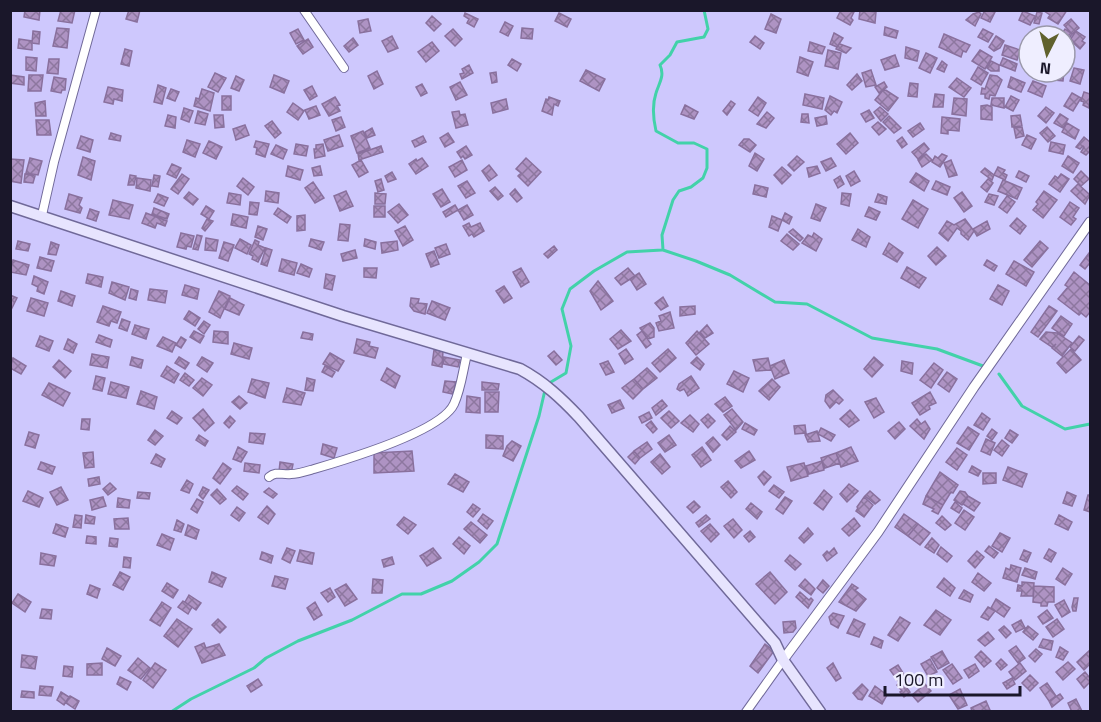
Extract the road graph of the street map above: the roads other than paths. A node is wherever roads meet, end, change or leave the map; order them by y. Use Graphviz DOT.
graph roads {
  1 [pos="96,10"];
  2 [pos="304,10"];
  3 [pos="344,68"];
  4 [pos="10,206"];
  5 [pos="42,215"];
  6 [pos="1090,222"];
  7 [pos="467,354"];
  8 [pos="269,477"];
  9 [pos="783,660"];
  10 [pos="746,711"];
  11 [pos="820,711"];
  1 -- 5 [label="street"];
  2 -- 3 [label="street"];
  4 -- 5 [label="main road"];
  5 -- 7 [label="main road"];
  6 -- 9 [label="street"];
  7 -- 8 [label="street"];
  7 -- 9 [label="main road"];
  9 -- 10 [label="street"];
  9 -- 11 [label="main road"];
}
